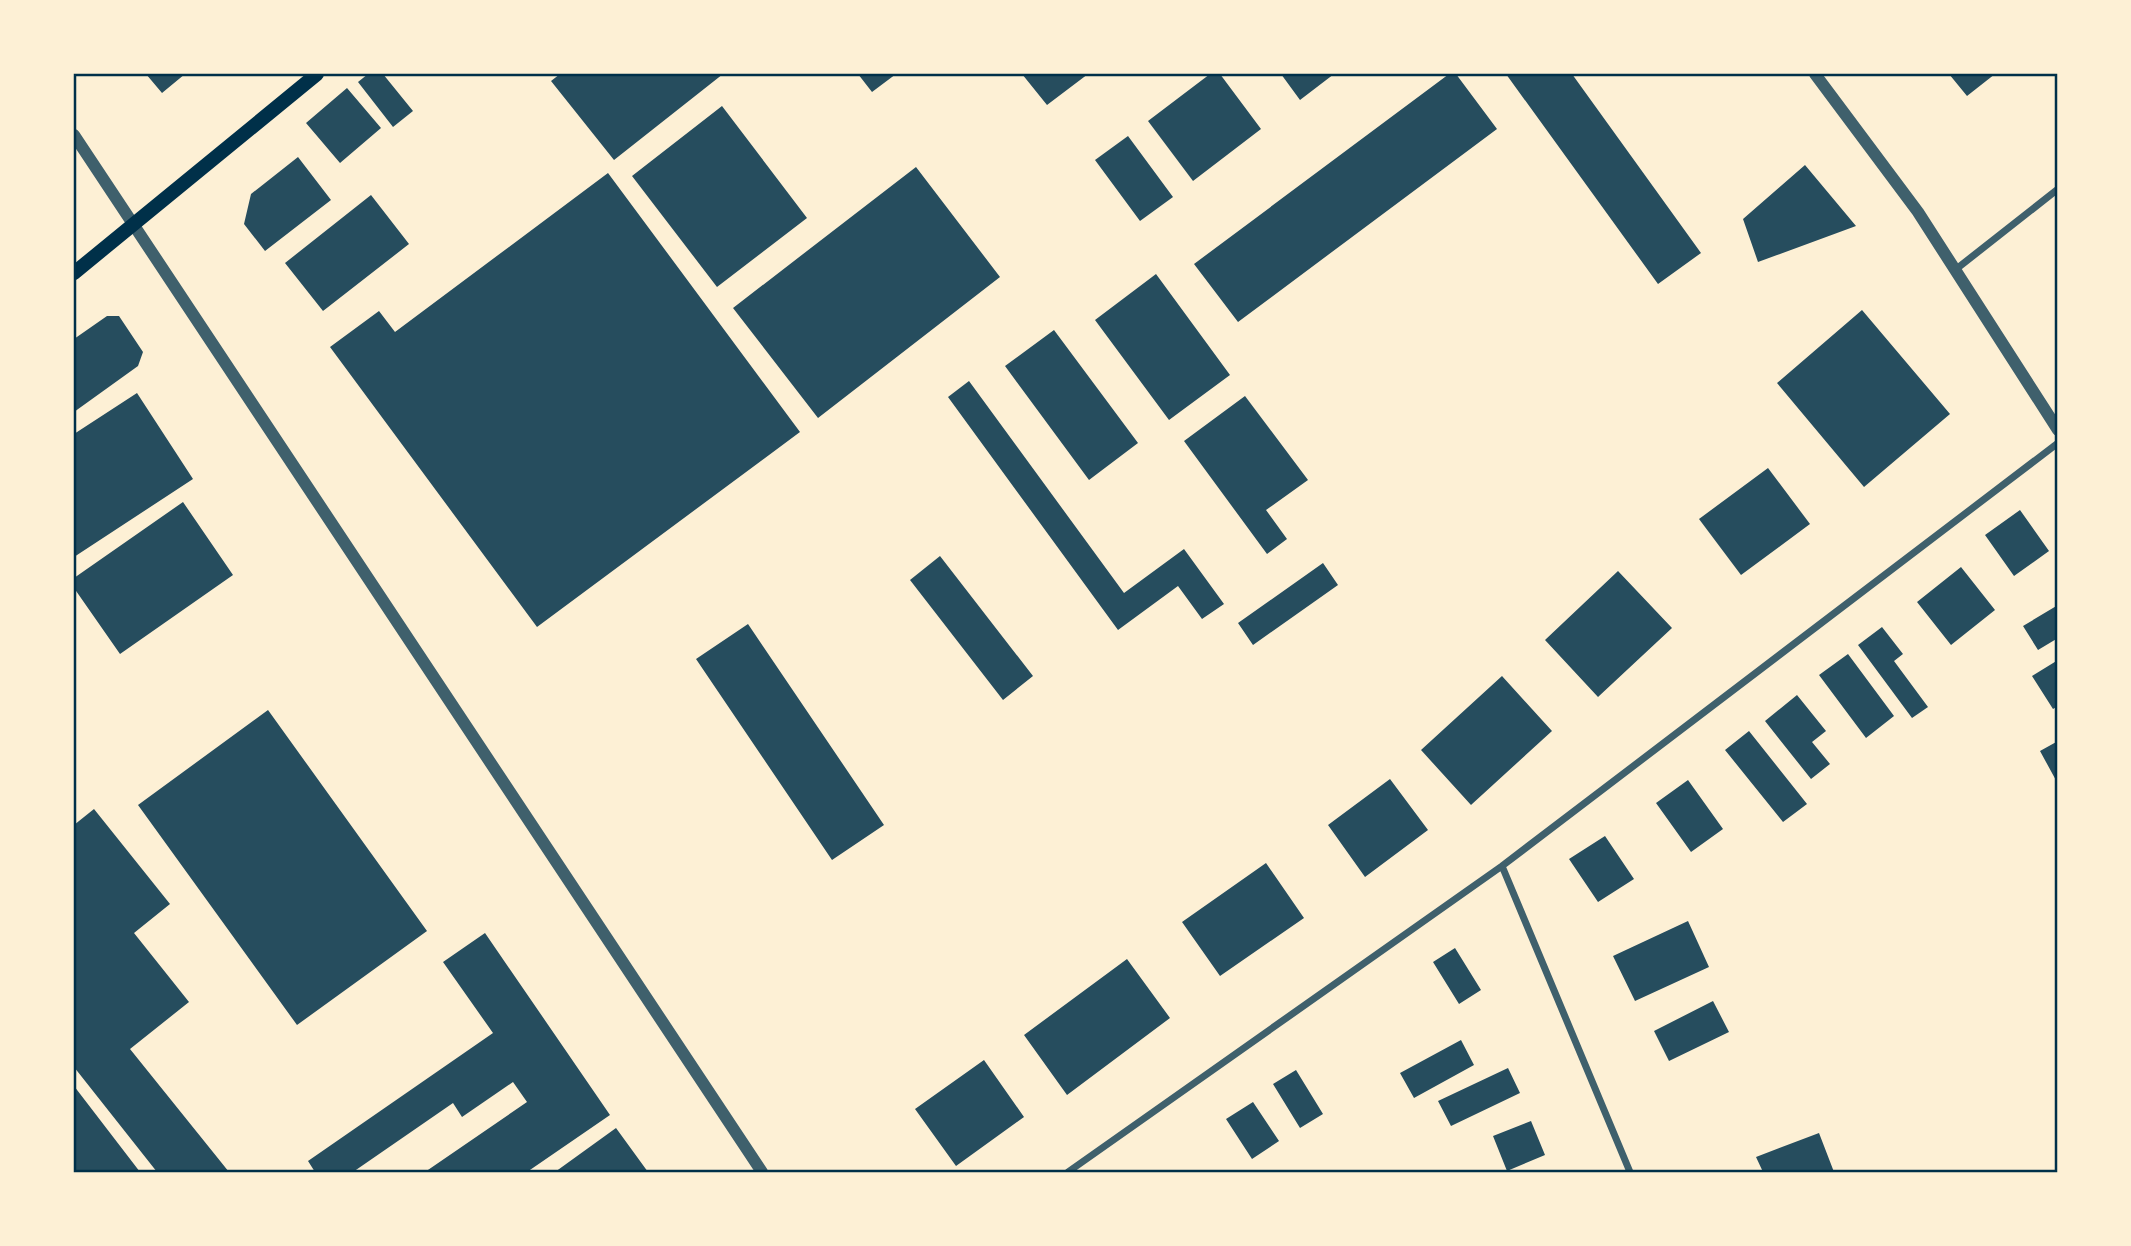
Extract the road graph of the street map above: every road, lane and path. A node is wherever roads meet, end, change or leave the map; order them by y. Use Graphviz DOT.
graph roads {
  1 [pos="317,74"];
  2 [pos="1815,74"];
  3 [pos="74,135"];
  4 [pos="2057,189"];
  5 [pos="134,224"];
  6 [pos="1955,270"];
  7 [pos="74,273"];
  8 [pos="2057,430"];
  9 [pos="2057,443"];
  10 [pos="1502,866"];
  11 [pos="762,1172"];
  12 [pos="1068,1172"];
  13 [pos="1629,1172"];
  1 -- 5 [label="main road"];
  2 -- 6 [label="street"];
  3 -- 5 [label="street"];
  4 -- 6 [label="street"];
  5 -- 7 [label="main road"];
  5 -- 11 [label="street"];
  6 -- 8 [label="street"];
  9 -- 10 [label="street"];
  10 -- 12 [label="street"];
  10 -- 13 [label="street"];
}
